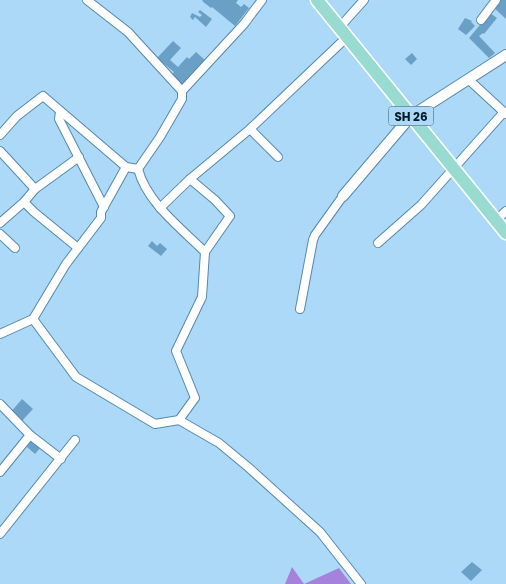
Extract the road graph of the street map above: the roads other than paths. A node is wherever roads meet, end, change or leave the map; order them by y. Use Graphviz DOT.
graph roads {
  1 [pos="87,0"];
  2 [pos="262,0"];
  3 [pos="317,0"];
  4 [pos="364,0"];
  5 [pos="496,0"];
  6 [pos="481,20"];
  7 [pos="343,33"];
  8 [pos="504,60"];
  9 [pos="468,80"];
  10 [pos="182,91"];
  11 [pos="60,112"];
  12 [pos="505,113"];
  13 [pos="411,116"];
  14 [pos="250,129"];
  15 [pos="0,135"];
  16 [pos="0,151"];
  17 [pos="79,157"];
  18 [pos="278,157"];
  19 [pos="126,167"];
  20 [pos="138,169"];
  21 [pos="454,169"];
  22 [pos="190,179"];
  23 [pos="35,189"];
  24 [pos="343,196"];
  25 [pos="24,202"];
  26 [pos="104,206"];
  27 [pos="160,208"];
  28 [pos="506,211"];
  29 [pos="496,220"];
  30 [pos="0,223"];
  31 [pos="506,233"];
  32 [pos="0,234"];
  33 [pos="378,243"];
  34 [pos="15,248"];
  35 [pos="78,248"];
  36 [pos="205,252"];
  37 [pos="300,308"];
  38 [pos="33,319"];
  39 [pos="0,334"];
  40 [pos="2,410"];
  41 [pos="179,420"];
  42 [pos="30,434"];
  43 [pos="75,440"];
  44 [pos="61,459"];
  45 [pos="0,472"];
  46 [pos="0,534"];
  47 [pos="361,584"];
  1 -- 10 [label="street"];
  2 -- 10 [label="street"];
  3 -- 7 [label="main road, SH 26"];
  4 -- 7 [label="street"];
  5 -- 6 [label="street"];
  7 -- 13 [label="main road, SH 26"];
  7 -- 14 [label="street"];
  8 -- 9 [label="street"];
  9 -- 12 [label="street"];
  9 -- 13 [label="street"];
  10 -- 20 [label="street"];
  11 -- 15 [label="street"];
  11 -- 17 [label="street"];
  11 -- 19 [label="street"];
  12 -- 21 [label="street"];
  13 -- 21 [label="main road, SH 26"];
  13 -- 24 [label="street"];
  14 -- 18 [label="street"];
  14 -- 22 [label="street"];
  16 -- 23 [label="street"];
  17 -- 23 [label="street"];
  17 -- 26 [label="street"];
  19 -- 20 [label="street"];
  19 -- 26 [label="street"];
  20 -- 27 [label="street"];
  21 -- 29 [label="main road, SH 26"];
  21 -- 33 [label="street"];
  22 -- 27 [label="street"];
  22 -- 36 [label="street"];
  23 -- 25 [label="street"];
  24 -- 37 [label="street"];
  25 -- 30 [label="street"];
  25 -- 35 [label="street"];
  26 -- 35 [label="street"];
  27 -- 36 [label="street"];
  28 -- 29 [label="street"];
  29 -- 31 [label="main road, SH 26"];
  32 -- 34 [label="street"];
  35 -- 38 [label="street"];
  36 -- 41 [label="street"];
  38 -- 39 [label="street"];
  38 -- 41 [label="street"];
  40 -- 42 [label="street"];
  41 -- 47 [label="street"];
  42 -- 44 [label="street"];
  42 -- 45 [label="street"];
  43 -- 44 [label="street"];
  44 -- 46 [label="street"];
}
